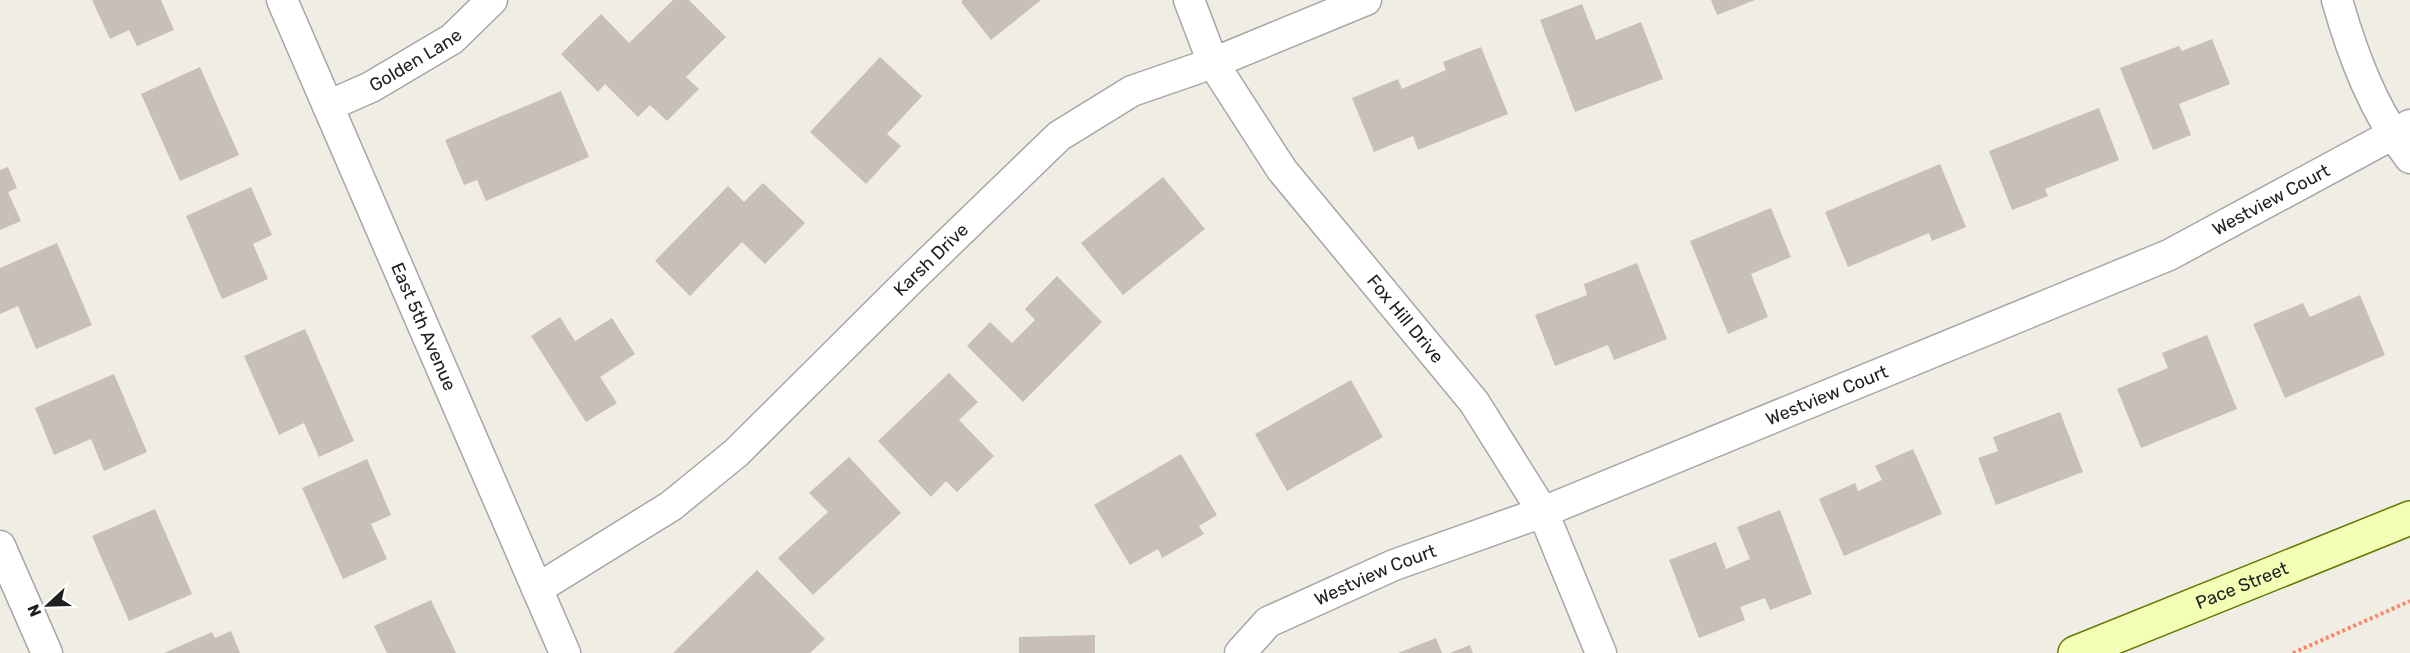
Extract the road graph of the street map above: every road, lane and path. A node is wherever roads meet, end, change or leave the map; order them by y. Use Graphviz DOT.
graph roads {
  1 [pos="282,0"];
  2 [pos="492,0"];
  3 [pos="1189,0"];
  4 [pos="1366,0"];
  5 [pos="2337,0"];
  6 [pos="1213,63"];
  7 [pos="328,106"];
  8 [pos="2404,139"];
  9 [pos="1544,512"];
  10 [pos="2410,518"];
  11 [pos="0,546"];
  12 [pos="537,589"];
  13 [pos="2410,601"];
  14 [pos="2077,652"];
  15 [pos="47,653"];
  16 [pos="565,653"];
  17 [pos="1240,653"];
  18 [pos="1601,653"];
  19 [pos="2293,653"];
  1 -- 7 [label="street, East 5th Avenue"];
  2 -- 7 [label="street, Golden Lane"];
  3 -- 6 [label="street, Fox Hill Drive"];
  4 -- 6 [label="street, Karsh Drive"];
  5 -- 8 [label="street"];
  6 -- 9 [label="street, Fox Hill Drive"];
  6 -- 12 [label="street, Karsh Drive"];
  7 -- 12 [label="street, East 5th Avenue"];
  8 -- 9 [label="street, Westview Court"];
  9 -- 17 [label="street, Westview Court"];
  9 -- 18 [label="street, Fox Hill Drive"];
  10 -- 14 [label="main road, Pace Street"];
  11 -- 15 [label="street"];
  12 -- 16 [label="street, East 5th Avenue"];
  13 -- 19 [label="path"];
}
